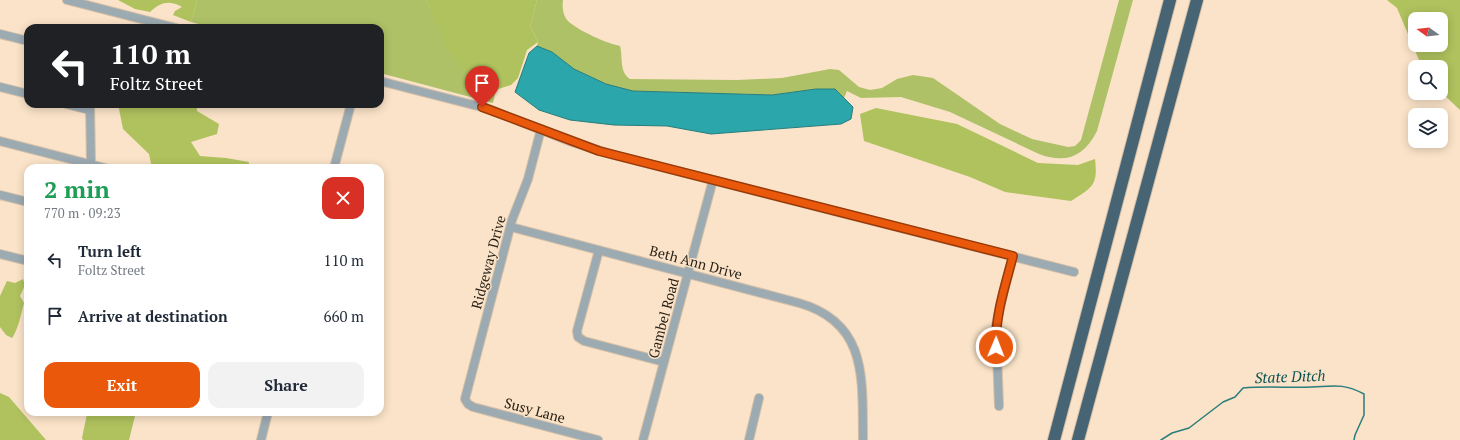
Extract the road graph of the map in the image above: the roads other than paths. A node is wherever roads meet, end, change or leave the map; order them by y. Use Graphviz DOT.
graph roads {
  1 [pos="67,0"];
  2 [pos="1170,0"];
  3 [pos="1197,0"];
  4 [pos="160,24"];
  5 [pos="0,34"];
  6 [pos="24,40"];
  7 [pos="384,82"];
  8 [pos="0,87"];
  9 [pos="24,93"];
  10 [pos="90,108"];
  11 [pos="350,108"];
  12 [pos="541,129"];
  13 [pos="0,141"];
  14 [pos="91,164"];
  15 [pos="335,164"];
  16 [pos="713,180"];
  17 [pos="0,195"];
  18 [pos="24,201"];
  19 [pos="511,227"];
  20 [pos="599,250"];
  21 [pos="0,254"];
  22 [pos="1013,256"];
  23 [pos="24,260"];
  24 [pos="1074,272"];
  25 [pos="688,274"];
  26 [pos="664,362"];
  27 [pos="759,398"];
  28 [pos="467,403"];
  29 [pos="999,406"];
  30 [pos="267,416"];
  31 [pos="261,440"];
  32 [pos="598,440"];
  33 [pos="643,440"];
  34 [pos="749,440"];
  35 [pos="863,440"];
  36 [pos="1054,440"];
  37 [pos="1078,440"];
  1 -- 4 [label="street"];
  2 -- 36 [label="highway"];
  3 -- 37 [label="highway"];
  5 -- 6 [label="street"];
  7 -- 12 [label="street"];
  8 -- 9 [label="street"];
  10 -- 14 [label="street"];
  11 -- 15 [label="street"];
  12 -- 16 [label="street"];
  12 -- 19 [label="street, Ridgeway Drive"];
  13 -- 14 [label="street"];
  16 -- 22 [label="street"];
  16 -- 25 [label="street, Gambel Road"];
  17 -- 18 [label="street"];
  19 -- 20 [label="street, Beth Ann Drive"];
  19 -- 28 [label="street, Ridgeway Drive"];
  20 -- 25 [label="street, Beth Ann Drive"];
  20 -- 26 [label="street"];
  21 -- 23 [label="street"];
  22 -- 24 [label="street"];
  22 -- 29 [label="street"];
  25 -- 26 [label="street, Gambel Road"];
  25 -- 35 [label="street, Beth Ann Drive"];
  26 -- 33 [label="street, Gambel Road"];
  27 -- 34 [label="street"];
  28 -- 32 [label="street, Susy Lane"];
  30 -- 31 [label="street"];
}
